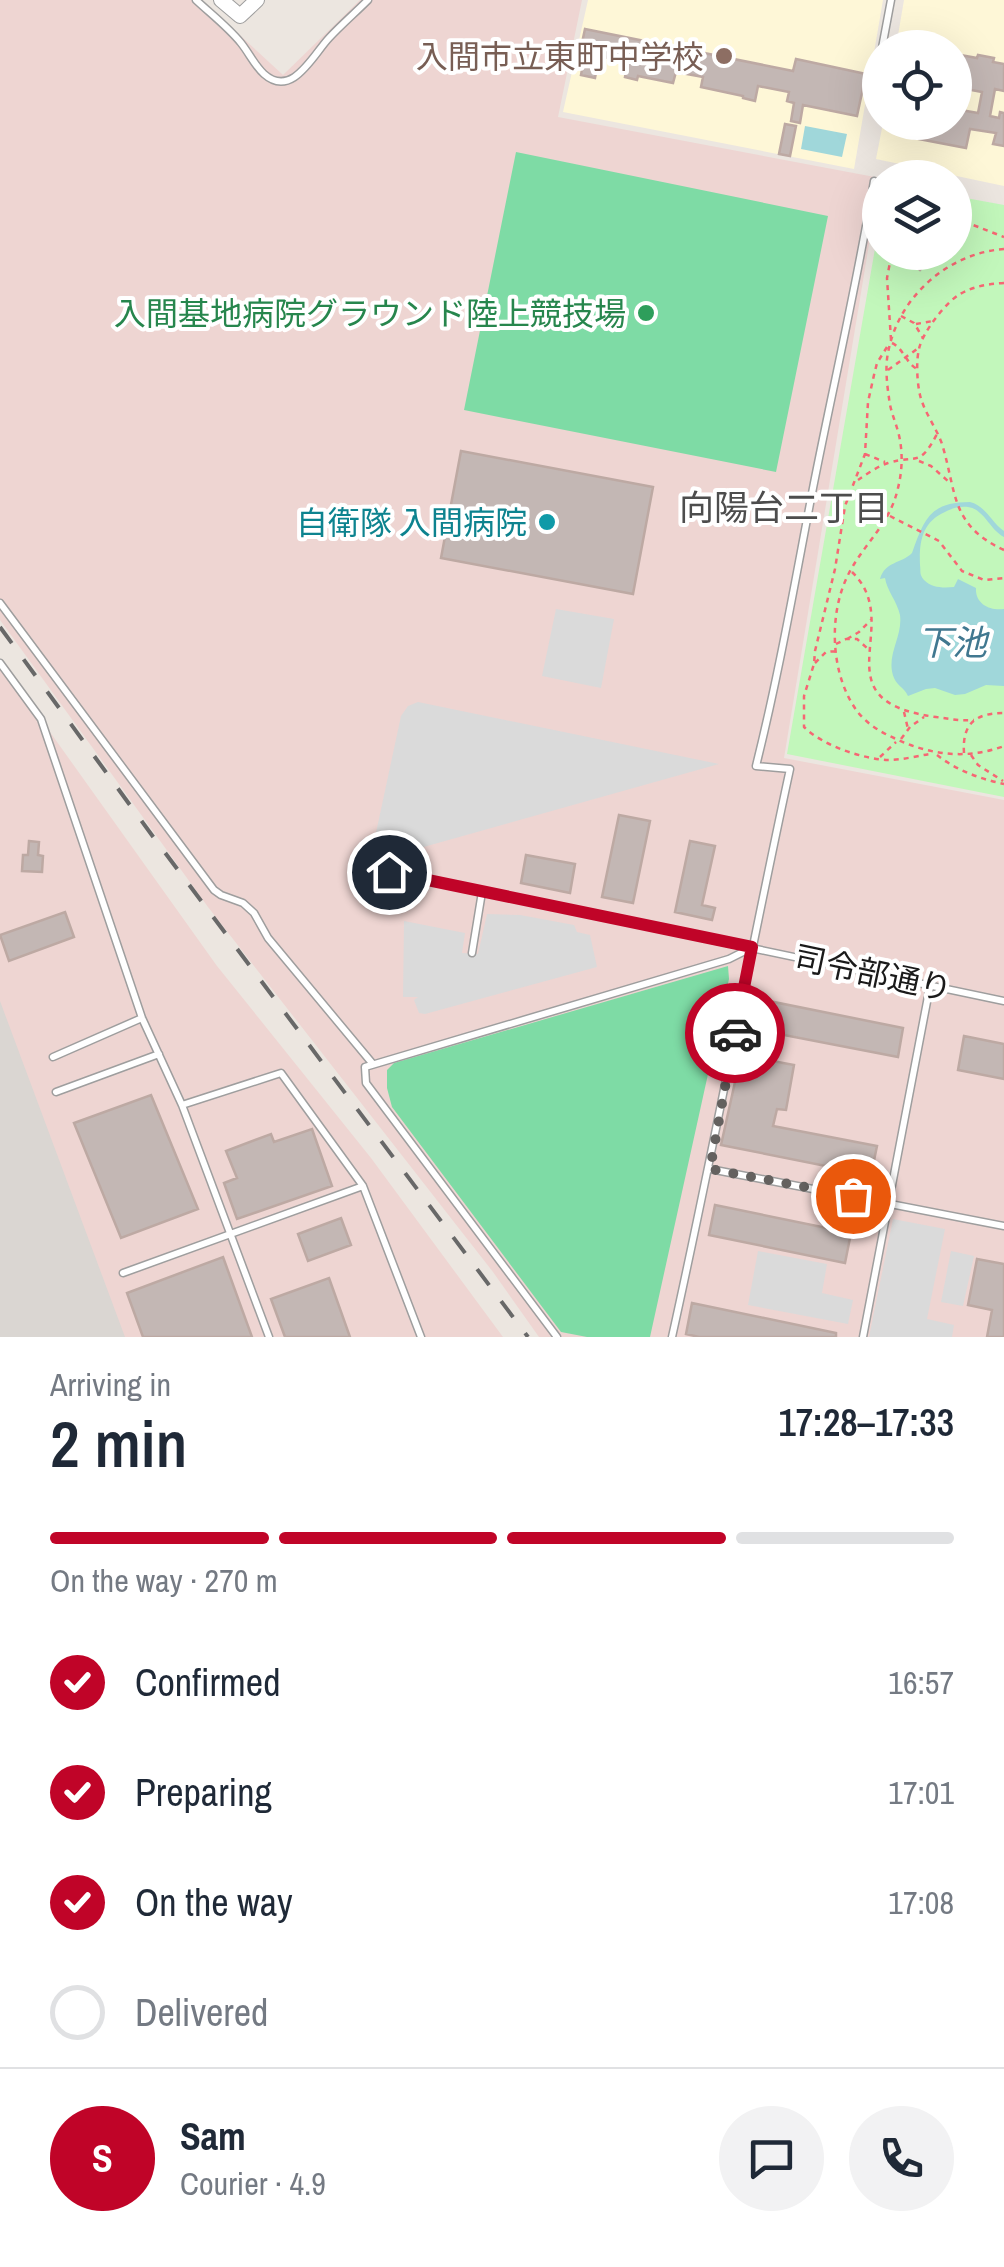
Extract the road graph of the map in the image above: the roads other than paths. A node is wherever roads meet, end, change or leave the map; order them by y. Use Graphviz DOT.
graph roads {
  1 [pos="196,0"];
  2 [pos="220,0"];
  3 [pos="257,0"];
  4 [pos="368,0"];
  5 [pos="891,0"];
  6 [pos="885,30"];
  7 [pos="862,252"];
  8 [pos="0,603"];
  9 [pos="0,663"];
  10 [pos="389,872"];
  11 [pos="482,892"];
  12 [pos="752,947"];
  13 [pos="472,953"];
  14 [pos="930,986"];
  15 [pos="1004,1000"];
  16 [pos="142,1018"];
  17 [pos="158,1054"];
  18 [pos="53,1057"];
  19 [pos="372,1063"];
  20 [pos="56,1092"];
  21 [pos="182,1105"];
  22 [pos="710,1169"];
  23 [pos="364,1186"];
  24 [pos="889,1203"];
  25 [pos="1004,1226"];
  26 [pos="230,1234"];
  27 [pos="123,1273"];
  28 [pos="268,1337"];
  29 [pos="422,1337"];
  30 [pos="557,1337"];
  31 [pos="672,1337"];
  32 [pos="863,1337"];
  1 -- 4 [label="lane"];
  2 -- 3 [label="street"];
  5 -- 6 [label="lane"];
  7 -- 12 [label="lane"];
  8 -- 19 [label="lane"];
  9 -- 16 [label="lane"];
  10 -- 11 [label="lane, 司令部通り"];
  11 -- 12 [label="lane, 司令部通り"];
  11 -- 13 [label="lane"];
  12 -- 14 [label="lane, 司令部通り"];
  12 -- 19 [label="lane"];
  12 -- 22 [label="lane"];
  14 -- 15 [label="lane, 司令部通り"];
  14 -- 24 [label="lane"];
  16 -- 17 [label="lane"];
  16 -- 18 [label="lane"];
  17 -- 20 [label="lane"];
  17 -- 21 [label="lane"];
  19 -- 30 [label="lane"];
  21 -- 23 [label="lane"];
  21 -- 26 [label="lane"];
  22 -- 24 [label="lane"];
  22 -- 31 [label="lane"];
  23 -- 26 [label="lane"];
  23 -- 29 [label="lane"];
  24 -- 25 [label="lane"];
  24 -- 32 [label="lane"];
  26 -- 27 [label="lane"];
  26 -- 28 [label="lane"];
}
